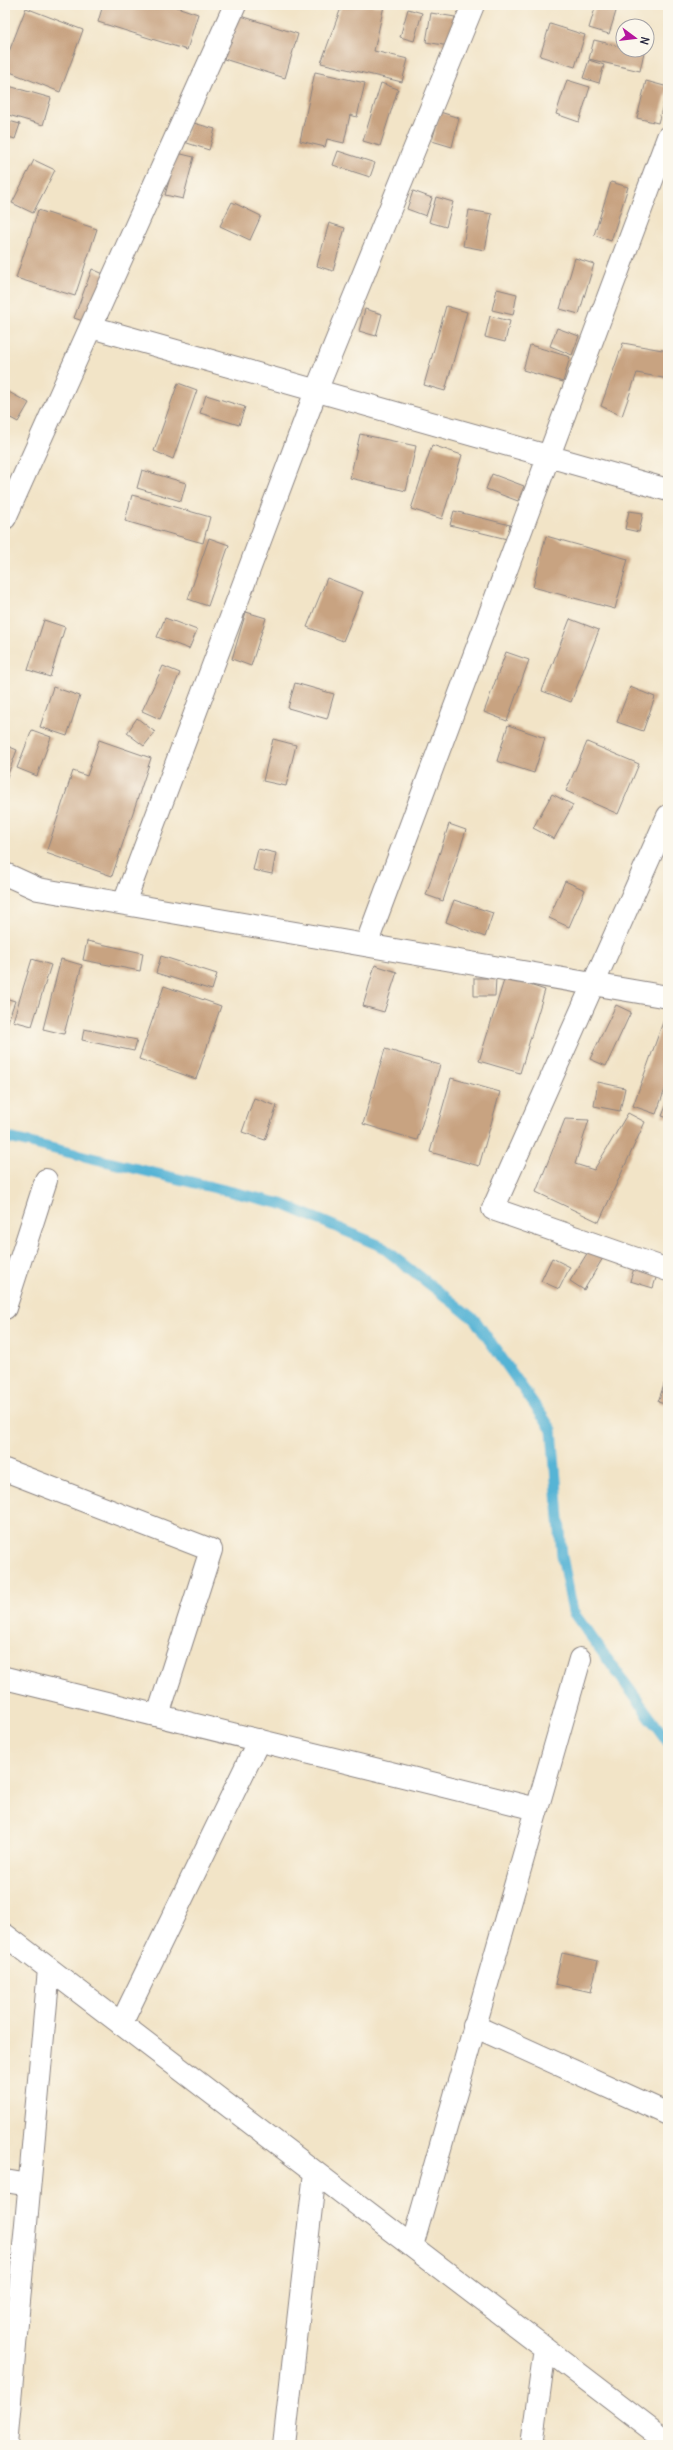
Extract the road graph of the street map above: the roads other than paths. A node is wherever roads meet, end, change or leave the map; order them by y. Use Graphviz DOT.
graph roads {
  1 [pos="235,5"];
  2 [pos="473,5"];
  3 [pos="668,137"];
  4 [pos="91,327"];
  5 [pos="316,391"];
  6 [pos="549,456"];
  7 [pos="668,490"];
  8 [pos="5,518"];
  9 [pos="668,816"];
  10 [pos="5,874"];
  11 [pos="124,904"];
  12 [pos="366,945"];
  13 [pos="593,984"];
  14 [pos="668,997"];
  15 [pos="46,1180"];
  16 [pos="668,1270"];
  17 [pos="5,1308"];
  18 [pos="5,1470"];
  19 [pos="580,1659"];
  20 [pos="5,1678"];
  21 [pos="158,1715"];
  22 [pos="260,1740"];
  23 [pos="537,1809"];
  24 [pos="5,1935"];
  25 [pos="49,1969"];
  26 [pos="121,2024"];
  27 [pos="474,2026"];
  28 [pos="668,2114"];
  29 [pos="315,2172"];
  30 [pos="5,2181"];
  31 [pos="29,2186"];
  32 [pos="412,2246"];
  33 [pos="545,2348"];
  34 [pos="668,2442"];
  35 [pos="6,2445"];
  36 [pos="284,2445"];
  37 [pos="532,2445"];
  1 -- 4 [label="street"];
  2 -- 5 [label="street"];
  3 -- 6 [label="street"];
  4 -- 5 [label="street"];
  4 -- 8 [label="street"];
  5 -- 6 [label="street"];
  5 -- 11 [label="street"];
  6 -- 7 [label="street"];
  6 -- 12 [label="street"];
  9 -- 13 [label="street"];
  10 -- 11 [label="street"];
  11 -- 12 [label="street"];
  12 -- 13 [label="street"];
  13 -- 14 [label="street"];
  13 -- 16 [label="street"];
  15 -- 17 [label="street"];
  18 -- 21 [label="street"];
  19 -- 23 [label="street"];
  20 -- 21 [label="street"];
  21 -- 22 [label="street"];
  22 -- 23 [label="street"];
  22 -- 26 [label="street"];
  23 -- 27 [label="street"];
  24 -- 25 [label="street"];
  25 -- 26 [label="street"];
  25 -- 31 [label="street"];
  26 -- 29 [label="street"];
  27 -- 28 [label="street"];
  27 -- 32 [label="street"];
  29 -- 32 [label="street"];
  29 -- 36 [label="street"];
  30 -- 31 [label="street"];
  31 -- 35 [label="street"];
  32 -- 33 [label="street"];
  33 -- 34 [label="street"];
  33 -- 37 [label="street"];
}
